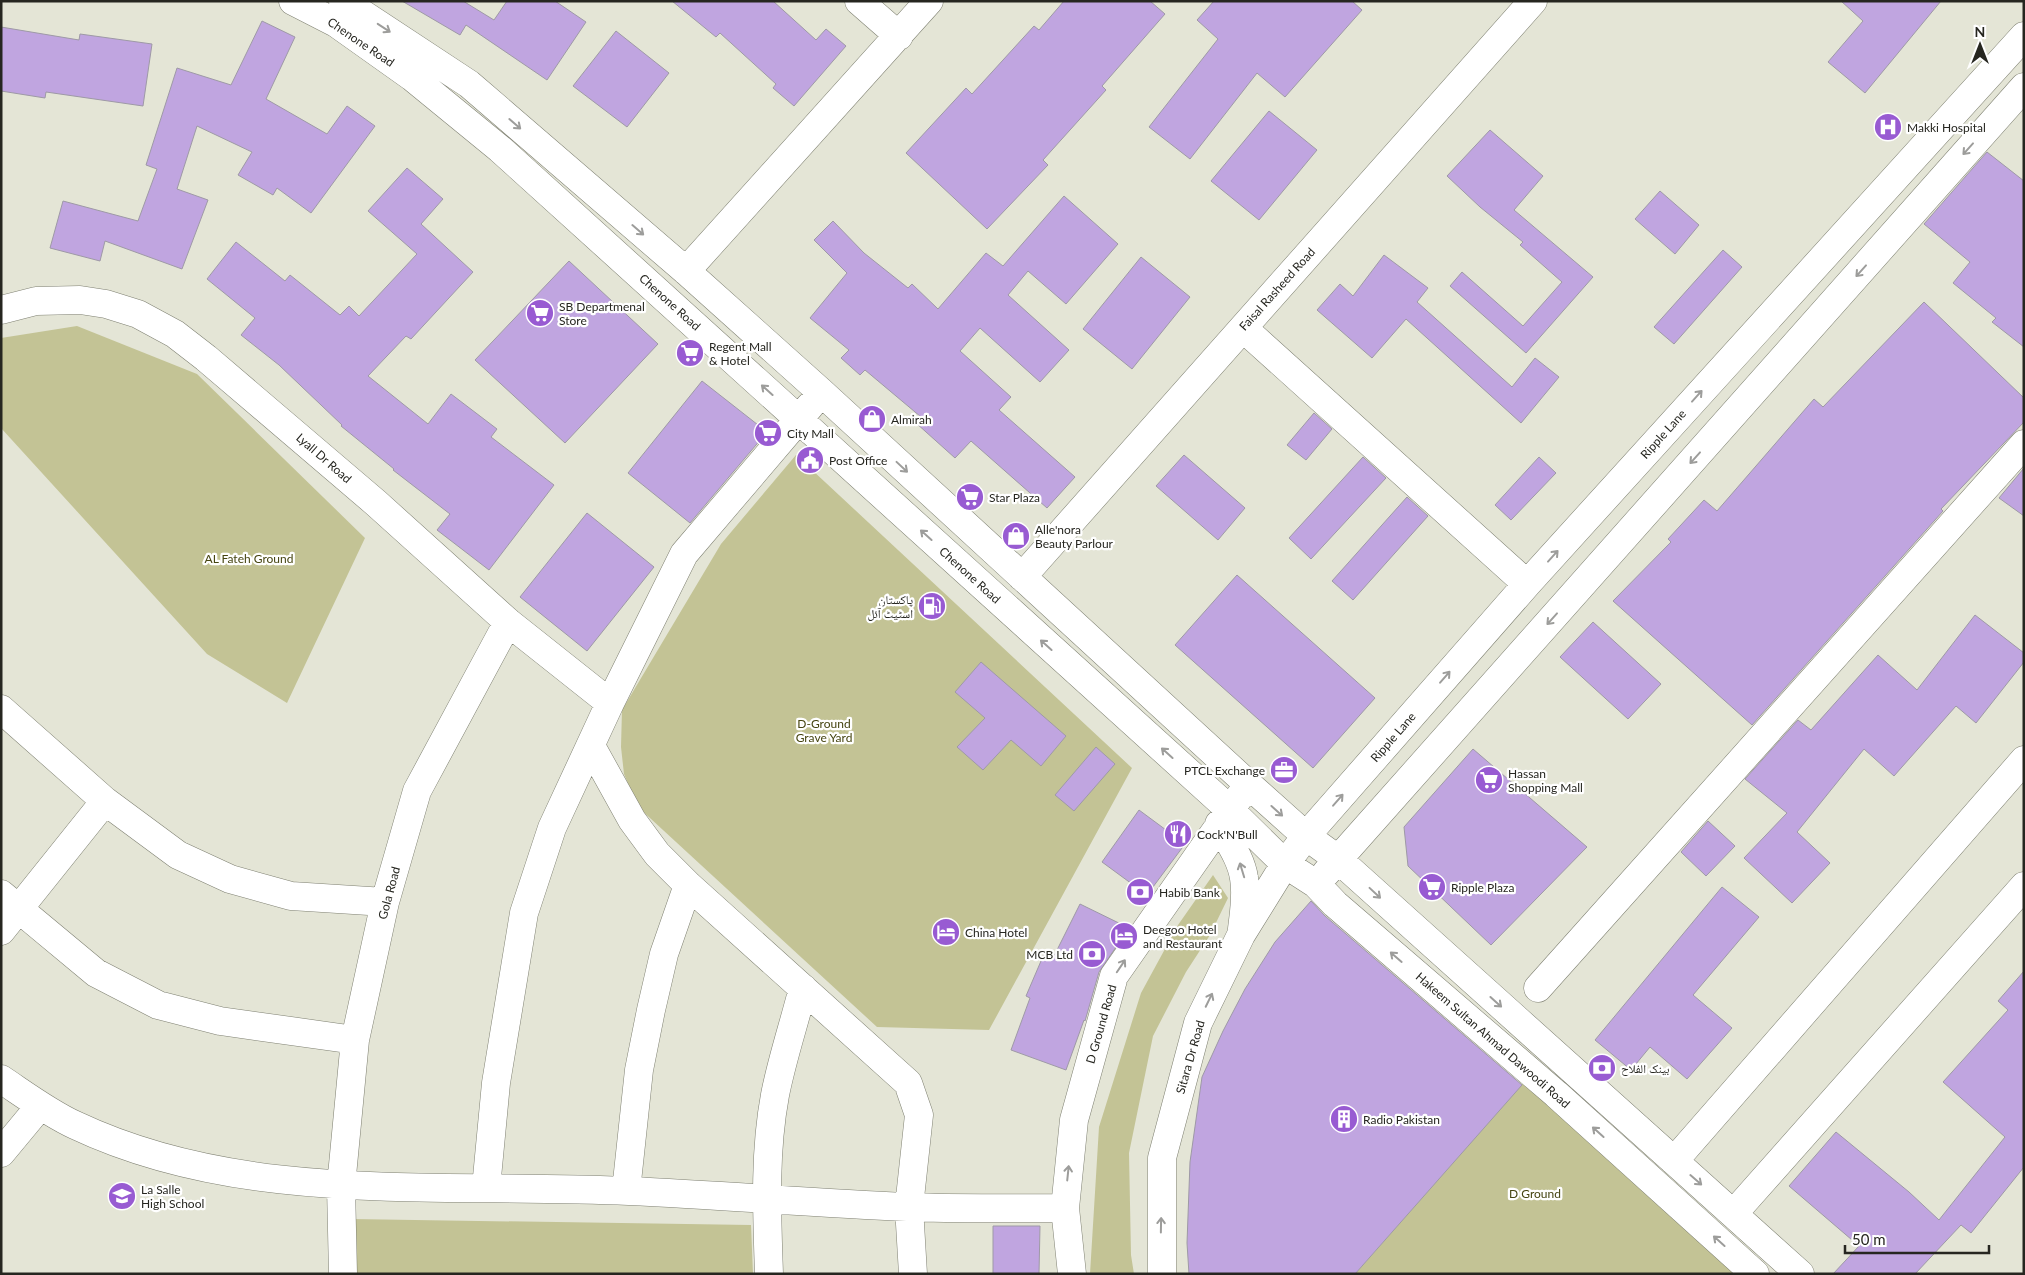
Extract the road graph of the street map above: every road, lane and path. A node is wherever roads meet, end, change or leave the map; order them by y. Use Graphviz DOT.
graph roads {
  1 [pos="293,1"];
  2 [pos="343,1"];
  3 [pos="859,1"];
  4 [pos="929,1"];
  5 [pos="1534,1"];
  6 [pos="899,36"];
  7 [pos="2024,36"];
  8 [pos="1989,74"];
  9 [pos="2021,96"];
  10 [pos="686,271"];
  11 [pos="1,310"];
  12 [pos="1243,328"];
  13 [pos="821,392"];
  14 [pos="799,419"];
  15 [pos="2024,444"];
  16 [pos="1022,577"];
  17 [pos="1527,584"];
  18 [pos="508,622"];
  19 [pos="610,703"];
  20 [pos="1,709"];
  21 [pos="591,746"];
  22 [pos="2024,760"];
  23 [pos="1249,785"];
  24 [pos="106,801"];
  25 [pos="1224,817"];
  26 [pos="1306,836"];
  27 [pos="1339,860"];
  28 [pos="1285,864"];
  29 [pos="688,884"];
  30 [pos="1316,884"];
  31 [pos="2024,886"];
  32 [pos="11,902"];
  33 [pos="385,902"];
  34 [pos="1,931"];
  35 [pos="1241,935"];
  36 [pos="803,988"];
  37 [pos="1538,988"];
  38 [pos="354,1040"];
  39 [pos="1,1079"];
  40 [pos="40,1106"];
  41 [pos="1,1153"];
  42 [pos="1674,1161"];
  43 [pos="341,1186"];
  44 [pos="486,1188"];
  45 [pos="626,1191"];
  46 [pos="766,1199"];
  47 [pos="909,1207"];
  48 [pos="1065,1208"];
  49 [pos="1734,1213"];
  50 [pos="343,1274"];
  51 [pos="769,1274"];
  52 [pos="913,1274"];
  53 [pos="1072,1274"];
  54 [pos="1162,1274"];
  55 [pos="1755,1274"];
  56 [pos="1800,1274"];
  14 -- 1 [label="street, Chenone Road, one-way"];
  2 -- 10 [label="street, Chenone Road, one-way"];
  3 -- 6 [label="street"];
  4 -- 6 [label="street"];
  5 -- 12 [label="street, Faisal Rasheed Road"];
  6 -- 10 [label="street"];
  7 -- 8 [label="street, Ripple Lane"];
  8 -- 9 [label="street"];
  17 -- 8 [label="street, Ripple Lane, one-way"];
  9 -- 27 [label="street, one-way"];
  10 -- 13 [label="street, Chenone Road"];
  11 -- 18 [label="street, Lyall Dr Road"];
  12 -- 16 [label="street, Faisal Rasheed Road"];
  12 -- 17 [label="street"];
  13 -- 14 [label="street"];
  13 -- 16 [label="street, Chenone Road, one-way"];
  14 -- 19 [label="street"];
  25 -- 14 [label="street, Chenone Road, one-way"];
  15 -- 37 [label="street"];
  16 -- 23 [label="street, Chenone Road"];
  26 -- 17 [label="street, Ripple Lane, one-way"];
  18 -- 19 [label="street, Lyall Dr Road"];
  18 -- 33 [label="street, Gola Road"];
  19 -- 21 [label="street"];
  20 -- 24 [label="street"];
  21 -- 29 [label="street"];
  21 -- 44 [label="street"];
  22 -- 42 [label="street"];
  23 -- 25 [label="street, D Ground Road"];
  23 -- 26 [label="street, Chenone Road, one-way"];
  24 -- 32 [label="street"];
  24 -- 33 [label="street"];
  25 -- 28 [label="street, Hakeem Sultan Ahmad Dawoodi Road"];
  35 -- 25 [label="street, one-way"];
  48 -- 25 [label="street, D Ground Road, one-way"];
  26 -- 27 [label="street, Chenone Road"];
  26 -- 28 [label="street, Sitara Dr Road"];
  27 -- 30 [label="street"];
  27 -- 42 [label="street, one-way"];
  28 -- 30 [label="street, Hakeem Sultan Ahmad Dawoodi Road"];
  28 -- 35 [label="street, Sitara Dr Road"];
  29 -- 36 [label="street"];
  29 -- 45 [label="street"];
  55 -- 30 [label="street, Hakeem Sultan Ahmad Dawoodi Road, one-way"];
  31 -- 49 [label="street"];
  32 -- 34 [label="street"];
  32 -- 38 [label="street"];
  33 -- 38 [label="street, Gola Road"];
  54 -- 35 [label="street, Sitara Dr Road, one-way"];
  36 -- 46 [label="street"];
  36 -- 47 [label="street"];
  38 -- 43 [label="street, Gola Road"];
  39 -- 40 [label="street"];
  40 -- 41 [label="street"];
  40 -- 43 [label="street"];
  42 -- 49 [label="street, one-way"];
  43 -- 44 [label="street"];
  43 -- 50 [label="street, Gola Road"];
  44 -- 45 [label="street"];
  45 -- 46 [label="street"];
  46 -- 47 [label="street"];
  46 -- 51 [label="street"];
  47 -- 48 [label="street"];
  47 -- 52 [label="street"];
  48 -- 53 [label="street, D Ground Road"];
  49 -- 56 [label="street"];
}
